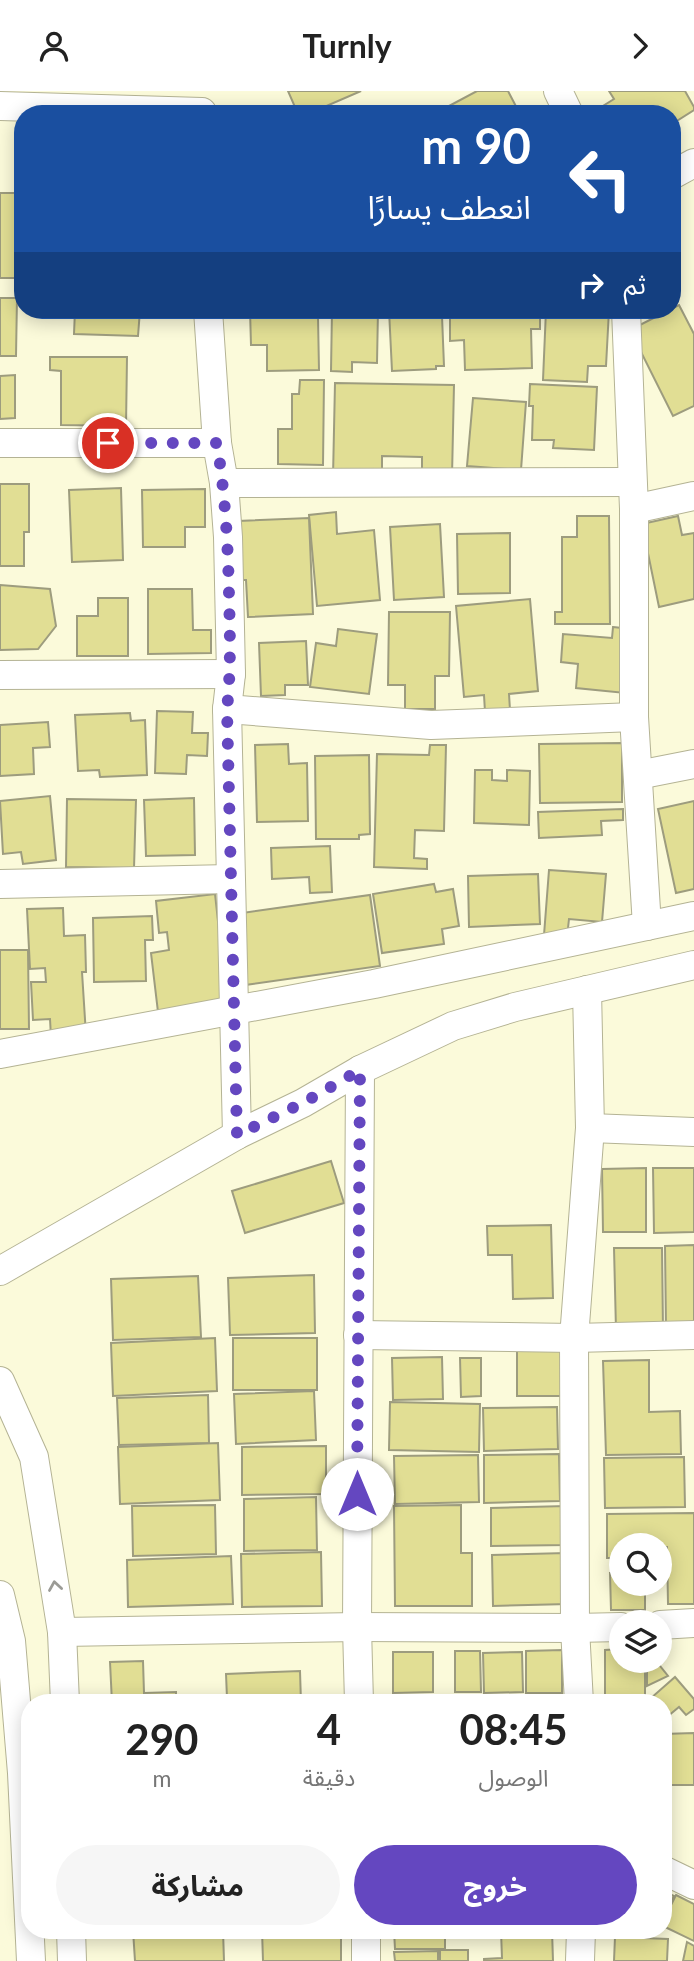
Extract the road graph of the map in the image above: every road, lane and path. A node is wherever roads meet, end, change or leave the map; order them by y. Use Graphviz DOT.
graph roads {
  1 [pos="209,319"];
  2 [pos="626,319"];
  3 [pos="0,443"];
  4 [pos="217,443"];
  5 [pos="224,484"];
  6 [pos="633,496"];
  7 [pos="694,496"];
  8 [pos="231,674"];
  9 [pos="0,675"];
  10 [pos="227,709"];
  11 [pos="634,717"];
  12 [pos="694,764"];
  13 [pos="638,775"];
  14 [pos="230,879"];
  15 [pos="0,884"];
  16 [pos="694,916"];
  17 [pos="647,926"];
  18 [pos="694,965"];
  19 [pos="587,990"];
  20 [pos="235,1011"];
  21 [pos="0,1055"];
  22 [pos="360,1070"];
  23 [pos="590,1128"];
  24 [pos="694,1132"];
  25 [pos="237,1135"];
  26 [pos="0,1271"];
  27 [pos="358,1335"];
  28 [pos="694,1335"];
  29 [pos="574,1338"];
  30 [pos="0,1381"];
  31 [pos="0,1595"];
  32 [pos="694,1623"];
  33 [pos="672,1624"];
  34 [pos="356,1627"];
  35 [pos="609,1628"];
  36 [pos="575,1629"];
  37 [pos="62,1632"];
  38 [pos="65,1694"];
  39 [pos="359,1694"];
  40 [pos="579,1694"];
  41 [pos="11,1773"];
  42 [pos="21,1867"];
  43 [pos="672,1874"];
  44 [pos="694,1885"];
  45 [pos="29,1939"];
  46 [pos="71,1939"];
  47 [pos="366,1939"];
  48 [pos="581,1939"];
  49 [pos="31,1961"];
  50 [pos="72,1961"];
  51 [pos="366,1961"];
  52 [pos="580,1961"];
  1 -- 4 [label="street"];
  2 -- 6 [label="street"];
  3 -- 4 [label="street"];
  4 -- 5 [label="street"];
  5 -- 6 [label="street"];
  5 -- 8 [label="street"];
  6 -- 7 [label="street"];
  6 -- 11 [label="street"];
  8 -- 9 [label="street"];
  8 -- 10 [label="street"];
  10 -- 11 [label="street"];
  10 -- 14 [label="street"];
  11 -- 13 [label="street"];
  12 -- 13 [label="street"];
  13 -- 17 [label="street"];
  14 -- 15 [label="street"];
  14 -- 20 [label="street"];
  16 -- 17 [label="street"];
  17 -- 20 [label="street"];
  18 -- 19 [label="street"];
  19 -- 22 [label="street"];
  19 -- 23 [label="street"];
  20 -- 21 [label="street"];
  20 -- 25 [label="street"];
  22 -- 25 [label="street"];
  22 -- 27 [label="street"];
  23 -- 24 [label="street"];
  23 -- 29 [label="street"];
  25 -- 26 [label="street"];
  27 -- 29 [label="street"];
  27 -- 34 [label="street"];
  28 -- 29 [label="street"];
  29 -- 36 [label="street"];
  37 -- 30 [label="street, one-way"];
  31 -- 41 [label="street"];
  32 -- 33 [label="street"];
  34 -- 36 [label="street"];
  34 -- 37 [label="street"];
  34 -- 39 [label="street"];
  35 -- 36 [label="street"];
  36 -- 40 [label="street"];
  37 -- 38 [label="street"];
  41 -- 42 [label="street"];
  43 -- 44 [label="street"];
  45 -- 49 [label="street"];
  46 -- 50 [label="street"];
  47 -- 51 [label="street"];
  48 -- 52 [label="street"];
}
